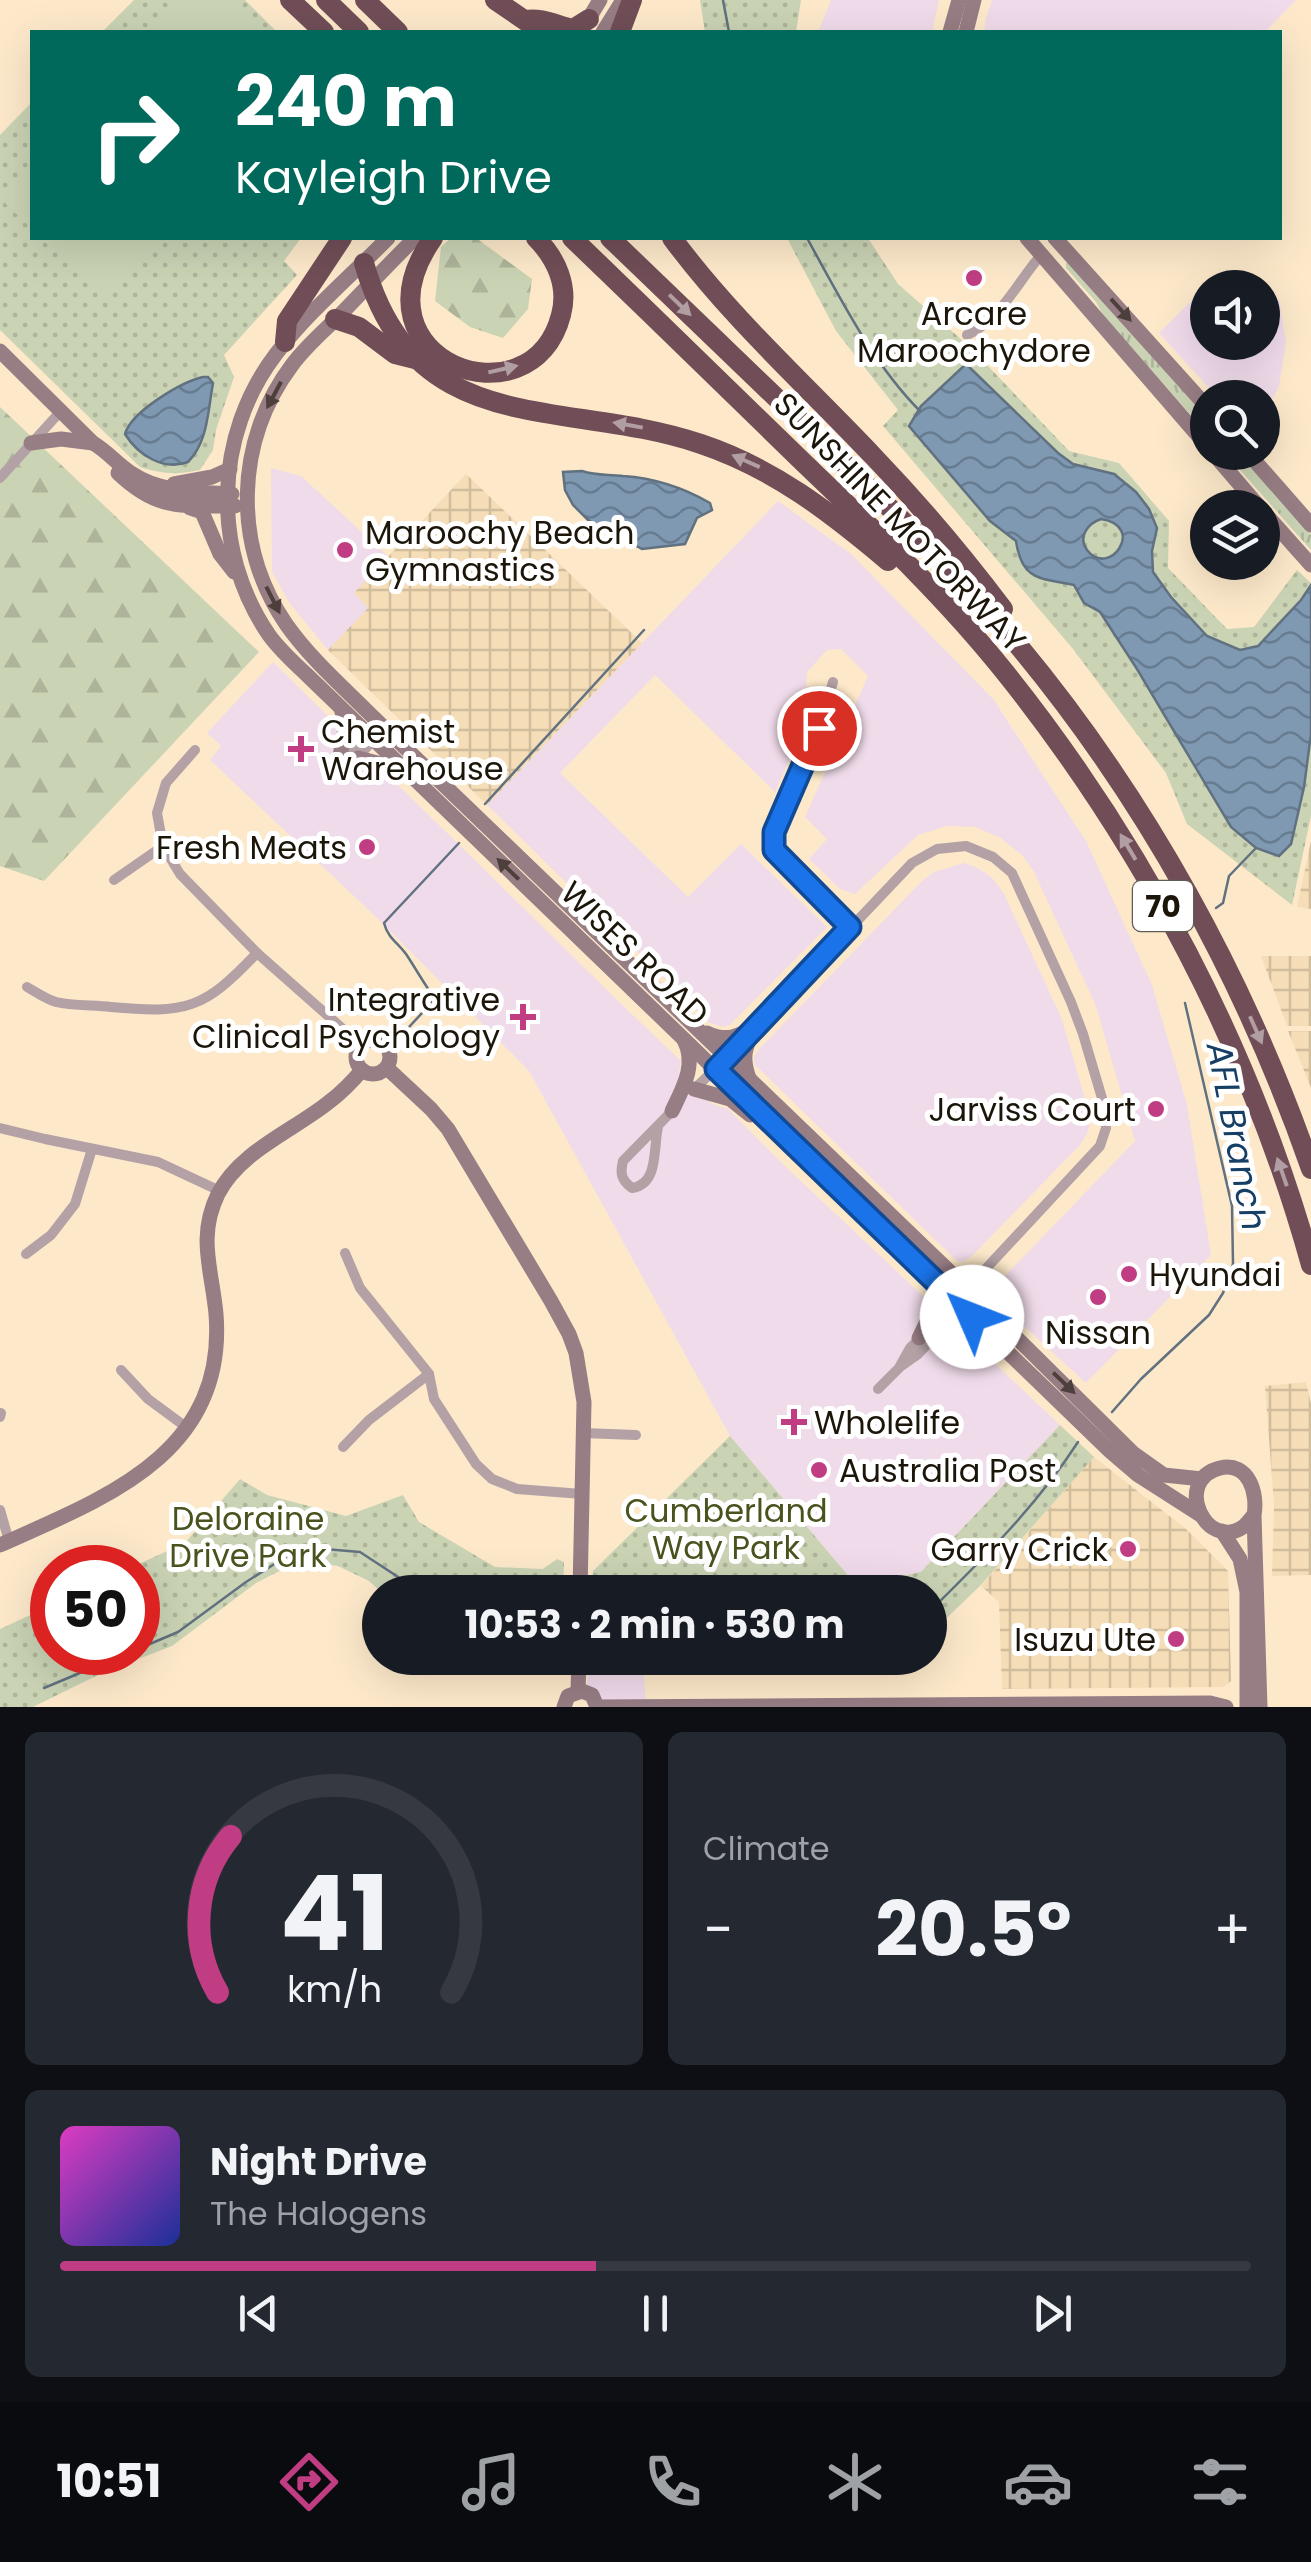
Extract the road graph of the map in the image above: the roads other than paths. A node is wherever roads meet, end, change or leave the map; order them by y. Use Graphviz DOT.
graph roads {
  1 [pos="290,0"];
  2 [pos="326,0"];
  3 [pos="364,0"];
  4 [pos="495,0"];
  5 [pos="600,0"];
  6 [pos="623,0"];
  7 [pos="632,0"];
  8 [pos="959,0"];
  9 [pos="974,0"];
  10 [pos="534,26"];
  11 [pos="591,28"];
  12 [pos="322,30"];
  13 [pos="357,30"];
  14 [pos="396,30"];
  15 [pos="621,30"];
  16 [pos="951,30"];
  17 [pos="966,30"];
  18 [pos="341,240"];
  19 [pos="386,240"];
  20 [pos="413,240"];
  21 [pos="432,240"];
  22 [pos="538,240"];
  23 [pos="574,240"];
  24 [pos="612,240"];
  25 [pos="674,240"];
  26 [pos="1029,240"];
  27 [pos="1057,240"];
  28 [pos="1041,255"];
  29 [pos="1076,260"];
  30 [pos="364,263"];
  31 [pos="370,284"];
  32 [pos="335,320"];
  33 [pos="1098,322"];
  34 [pos="967,335"];
  35 [pos="286,342"];
  36 [pos="0,351"];
  37 [pos="418,360"];
  38 [pos="1190,388"];
  39 [pos="60,412"];
  40 [pos="1190,427"];
  41 [pos="31,443"];
  42 [pos="92,443"];
  43 [pos="230,469"];
  44 [pos="1228,470"];
  45 [pos="1262,470"];
  46 [pos="0,478"];
  47 [pos="160,486"];
  48 [pos="1245,490"];
  49 [pos="227,500"];
  50 [pos="246,501"];
  51 [pos="190,507"];
  52 [pos="1311,525"];
  53 [pos="1280,530"];
  54 [pos="1311,565"];
  55 [pos="243,584"];
  56 [pos="935,592"];
  57 [pos="832,682"];
  58 [pos="1054,690"];
  59 [pos="338,706"];
  60 [pos="375,734"];
  61 [pos="195,750"];
  62 [pos="358,758"];
  63 [pos="338,766"];
  64 [pos="450,814"];
  65 [pos="162,846"];
  66 [pos="114,880"];
  67 [pos="850,927"];
  68 [pos="257,953"];
  69 [pos="27,988"];
  70 [pos="756,1026"];
  71 [pos="688,1032"];
  72 [pos="361,1045"];
  73 [pos="722,1063"];
  74 [pos="387,1068"];
  75 [pos="362,1070"];
  76 [pos="750,1079"];
  77 [pos="694,1089"];
  78 [pos="672,1111"];
  79 [pos="658,1127"];
  80 [pos="0,1128"];
  81 [pos="794,1145"];
  82 [pos="92,1149"];
  83 [pos="1311,1169"];
  84 [pos="220,1191"];
  85 [pos="345,1253"];
  86 [pos="26,1254"];
  87 [pos="1311,1265"];
  88 [pos="931,1278"];
  89 [pos="969,1290"];
  90 [pos="959,1305"];
  91 [pos="919,1338"];
  92 [pos="900,1366"];
  93 [pos="121,1370"];
  94 [pos="429,1374"];
  95 [pos="878,1389"];
  96 [pos="186,1428"];
  97 [pos="583,1433"];
  98 [pos="636,1435"];
  99 [pos="343,1448"];
  100 [pos="1202,1478"];
  101 [pos="582,1494"];
  102 [pos="0,1510"];
  103 [pos="1254,1515"];
  104 [pos="1202,1516"];
  105 [pos="1222,1532"];
  106 [pos="5,1543"];
  107 [pos="580,1575"];
  108 [pos="578,1675"];
  109 [pos="1246,1677"];
  110 [pos="578,1690"];
  111 [pos="1218,1705"];
  112 [pos="564,1707"];
  113 [pos="597,1707"];
  114 [pos="1247,1707"];
  115 [pos="1260,1707"];
  1 -- 12 [label="highway"];
  2 -- 13 [label="highway"];
  3 -- 14 [label="highway"];
  4 -- 10 [label="highway"];
  5 -- 11 [label="main road"];
  6 -- 11 [label="main road"];
  7 -- 15 [label="highway"];
  8 -- 16 [label="main road"];
  9 -- 17 [label="main road"];
  10 -- 11 [label="highway"];
  18 -- 35 [label="highway"];
  19 -- 30 [label="main road, WISES ROAD"];
  20 -- 31 [label="main road"];
  21 -- 22 [label="highway, one-way"];
  23 -- 56 [label="highway, SUNSHINE MOTORWAY / 70"];
  24 -- 58 [label="highway, SUNSHINE MOTORWAY / 70, one-way"];
  25 -- 58 [label="highway"];
  26 -- 28 [label="main road"];
  27 -- 29 [label="main road"];
  28 -- 33 [label="main road"];
  28 -- 34 [label="street"];
  29 -- 33 [label="main road"];
  29 -- 38 [label="main road, one-way"];
  30 -- 31 [label="highway"];
  30 -- 35 [label="main road, WISES ROAD"];
  31 -- 32 [label="main road"];
  31 -- 37 [label="highway"];
  32 -- 37 [label="highway"];
  32 -- 50 [label="main road, one-way"];
  33 -- 40 [label="main road"];
  35 -- 43 [label="main road, WISES ROAD"];
  36 -- 39 [label="main road"];
  56 -- 37 [label="highway, one-way"];
  39 -- 41 [label="street"];
  39 -- 42 [label="main road"];
  41 -- 42 [label="main road"];
  41 -- 46 [label="street"];
  42 -- 47 [label="main road"];
  42 -- 51 [label="main road"];
  43 -- 47 [label="main road"];
  43 -- 49 [label="main road, WISES ROAD"];
  44 -- 48 [label="main road"];
  45 -- 52 [label="main road"];
  47 -- 49 [label="main road"];
  49 -- 50 [label="main road"];
  49 -- 51 [label="main road"];
  49 -- 55 [label="main road, WISES ROAD"];
  50 -- 60 [label="main road, WISES ROAD, one-way"];
  51 -- 55 [label="main road"];
  53 -- 54 [label="main road"];
  55 -- 59 [label="main road, WISES ROAD"];
  87 -- 56 [label="highway, SUNSHINE MOTORWAY / 70, one-way"];
  57 -- 67 [label="street"];
  58 -- 83 [label="highway, SUNSHINE MOTORWAY / 70, one-way"];
  59 -- 60 [label="main road, WISES ROAD"];
  59 -- 63 [label="main road"];
  60 -- 62 [label="street"];
  60 -- 63 [label="street"];
  60 -- 64 [label="main road, WISES ROAD"];
  60 -- 71 [label="main road, WISES ROAD"];
  61 -- 65 [label="street"];
  62 -- 63 [label="street"];
  62 -- 64 [label="main road"];
  71 -- 64 [label="main road, WISES ROAD, one-way"];
  65 -- 66 [label="street"];
  65 -- 68 [label="street"];
  67 -- 70 [label="street"];
  67 -- 89 [label="street"];
  68 -- 69 [label="street"];
  68 -- 72 [label="street"];
  70 -- 71 [label="main road"];
  70 -- 73 [label="street"];
  70 -- 76 [label="main road"];
  71 -- 73 [label="main road, WISES ROAD"];
  71 -- 78 [label="main road"];
  72 -- 74 [label="main road"];
  72 -- 75 [label="main road"];
  73 -- 76 [label="main road, WISES ROAD"];
  73 -- 77 [label="street"];
  73 -- 81 [label="main road, WISES ROAD"];
  74 -- 75 [label="main road"];
  74 -- 97 [label="main road"];
  75 -- 84 [label="main road"];
  76 -- 89 [label="main road, WISES ROAD"];
  77 -- 78 [label="street"];
  77 -- 81 [label="main road"];
  78 -- 79 [label="street"];
  79 -- 79 [label="street"];
  80 -- 82 [label="street"];
  81 -- 88 [label="main road, WISES ROAD"];
  82 -- 84 [label="street"];
  82 -- 86 [label="street"];
  84 -- 96 [label="main road"];
  85 -- 94 [label="street"];
  88 -- 90 [label="main road, WISES ROAD"];
  88 -- 91 [label="main road"];
  89 -- 90 [label="main road"];
  89 -- 100 [label="main road, WISES ROAD, one-way"];
  90 -- 91 [label="street"];
  90 -- 92 [label="street"];
  90 -- 104 [label="main road, WISES ROAD"];
  91 -- 92 [label="street"];
  92 -- 95 [label="street"];
  93 -- 96 [label="street"];
  94 -- 99 [label="street"];
  94 -- 101 [label="street"];
  96 -- 106 [label="main road"];
  97 -- 98 [label="street"];
  97 -- 101 [label="main road"];
  100 -- 103 [label="main road"];
  100 -- 104 [label="main road"];
  101 -- 107 [label="main road"];
  102 -- 106 [label="street"];
  103 -- 105 [label="main road"];
  103 -- 115 [label="main road"];
  104 -- 105 [label="main road"];
  105 -- 109 [label="main road"];
  108 -- 110 [label="main road"];
  109 -- 111 [label="main road"];
  109 -- 114 [label="main road"];
  110 -- 112 [label="main road"];
  110 -- 113 [label="main road"];
  111 -- 113 [label="main road"];
}
